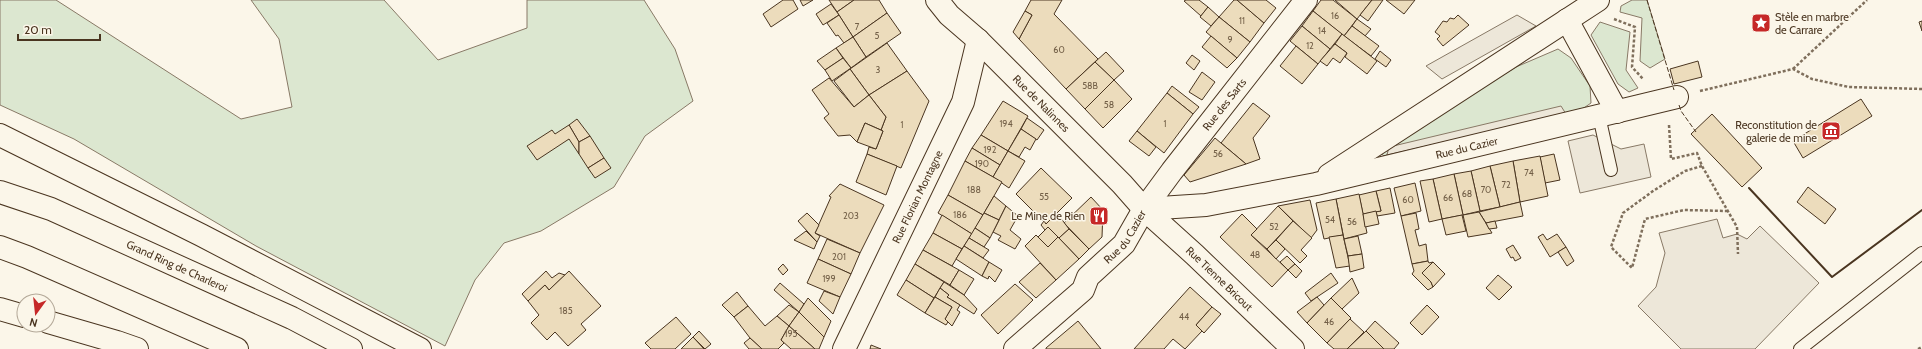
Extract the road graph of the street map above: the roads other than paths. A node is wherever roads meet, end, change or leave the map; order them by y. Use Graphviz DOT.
graph roads {
  1 [pos="937,0"];
  2 [pos="1306,0"];
  3 [pos="1603,8"];
  4 [pos="1567,20"];
  5 [pos="978,40"];
  6 [pos="1672,98"];
  7 [pos="1608,114"];
  8 [pos="0,136"];
  9 [pos="1611,170"];
  10 [pos="1316,184"];
  11 [pos="0,192"];
  12 [pos="1144,209"];
  13 [pos="0,247"];
  14 [pos="1922,253"];
  15 [pos="0,309"];
  16 [pos="16,314"];
  17 [pos="56,324"];
  18 [pos="137,349"];
  19 [pos="237,349"];
  20 [pos="351,349"];
  21 [pos="420,349"];
  22 [pos="844,349"];
  23 [pos="1015,349"];
  24 [pos="1293,349"];
  25 [pos="1800,349"];
  1 -- 5 [label="main road, Rue de Nalinnes"];
  2 -- 12 [label="main road, Rue des Sarts"];
  3 -- 4 [label="main road, Rue du Cazier"];
  4 -- 7 [label="main road"];
  4 -- 10 [label="main road, Rue du Cazier"];
  5 -- 12 [label="main road, Rue de Nalinnes"];
  5 -- 22 [label="main road, Rue Florian Montagne"];
  6 -- 7 [label="main road, Rue du Cazier"];
  7 -- 9 [label="lane"];
  7 -- 10 [label="main road, Rue du Cazier"];
  8 -- 21 [label="main road"];
  10 -- 12 [label="main road, Rue du Cazier"];
  11 -- 20 [label="main road, Grand Ring de Charleroi"];
  12 -- 23 [label="main road, Rue du Cazier"];
  12 -- 24 [label="main road, Rue Tienne Bricout"];
  13 -- 19 [label="main road"];
  14 -- 25 [label="lane"];
  15 -- 16 [label="main road"];
  17 -- 18 [label="main road"];
}
